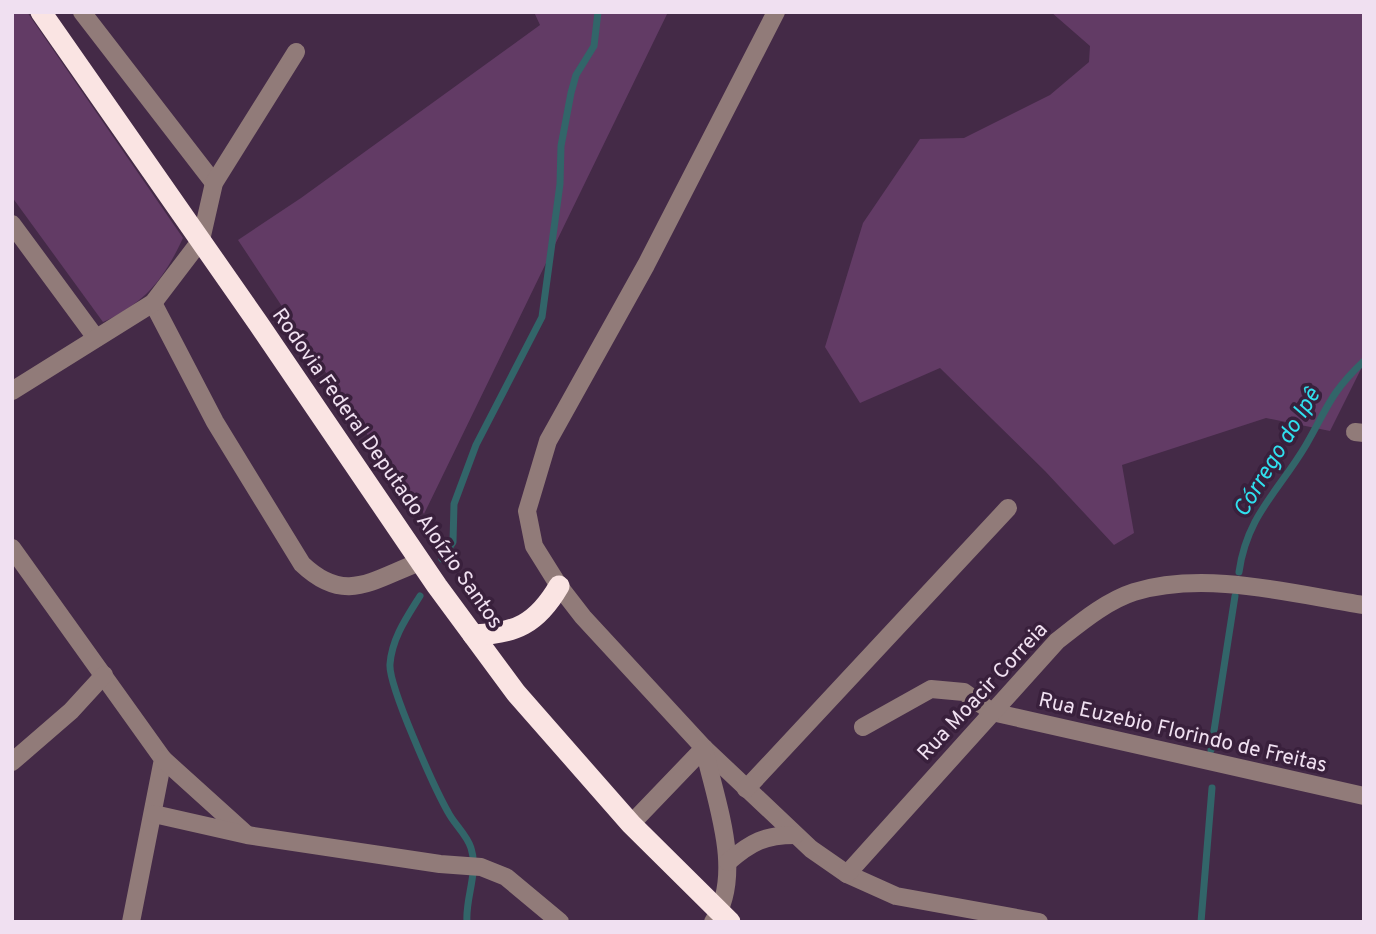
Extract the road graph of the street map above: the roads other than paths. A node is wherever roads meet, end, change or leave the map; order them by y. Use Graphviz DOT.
graph roads {
  1 [pos="41,12"];
  2 [pos="82,12"];
  3 [pos="776,12"];
  4 [pos="296,52"];
  5 [pos="214,183"];
  6 [pos="12,224"];
  7 [pos="201,240"];
  8 [pos="153,303"];
  9 [pos="96,338"];
  10 [pos="12,391"];
  11 [pos="1008,508"];
  12 [pos="12,548"];
  13 [pos="420,562"];
  14 [pos="559,586"];
  15 [pos="1364,605"];
  16 [pos="473,635"];
  17 [pos="104,675"];
  18 [pos="992,712"];
  19 [pos="863,727"];
  20 [pos="704,748"];
  21 [pos="163,759"];
  22 [pos="12,762"];
  23 [pos="746,789"];
  24 [pos="1364,796"];
  25 [pos="154,814"];
  26 [pos="631,824"];
  27 [pos="247,835"];
  28 [pos="795,835"];
  29 [pos="728,862"];
  30 [pos="847,874"];
  31 [pos="721,918"];
  32 [pos="131,922"];
  33 [pos="560,922"];
  34 [pos="1039,922"];
  1 -- 7 [label="highway, Rodovia Federal Deputado Aloízio Santos"];
  2 -- 5 [label="street"];
  3 -- 14 [label="street"];
  4 -- 5 [label="street"];
  5 -- 7 [label="street"];
  6 -- 9 [label="street"];
  7 -- 8 [label="street"];
  7 -- 13 [label="highway, Rodovia Federal Deputado Aloízio Santos"];
  8 -- 9 [label="street"];
  8 -- 13 [label="street"];
  9 -- 10 [label="street"];
  11 -- 23 [label="street"];
  12 -- 17 [label="street"];
  13 -- 16 [label="highway, Rodovia Federal Deputado Aloízio Santos"];
  14 -- 16 [label="highway"];
  14 -- 20 [label="street"];
  15 -- 18 [label="street, Rua Moacir Correia"];
  16 -- 26 [label="highway, Rodovia Federal Deputado Aloízio Santos"];
  17 -- 21 [label="street"];
  17 -- 22 [label="street"];
  18 -- 19 [label="street"];
  18 -- 24 [label="street, Rua Euzebio Florindo de Freitas"];
  18 -- 30 [label="street, Rua Moacir Correia"];
  20 -- 23 [label="street"];
  20 -- 26 [label="street"];
  20 -- 29 [label="street"];
  21 -- 25 [label="street"];
  21 -- 27 [label="street"];
  23 -- 28 [label="street"];
  25 -- 27 [label="street"];
  25 -- 32 [label="street"];
  26 -- 31 [label="highway, Rodovia Federal Deputado Aloízio Santos"];
  27 -- 33 [label="street"];
  28 -- 29 [label="street"];
  28 -- 30 [label="street"];
  29 -- 31 [label="street"];
  30 -- 34 [label="street"];
}
